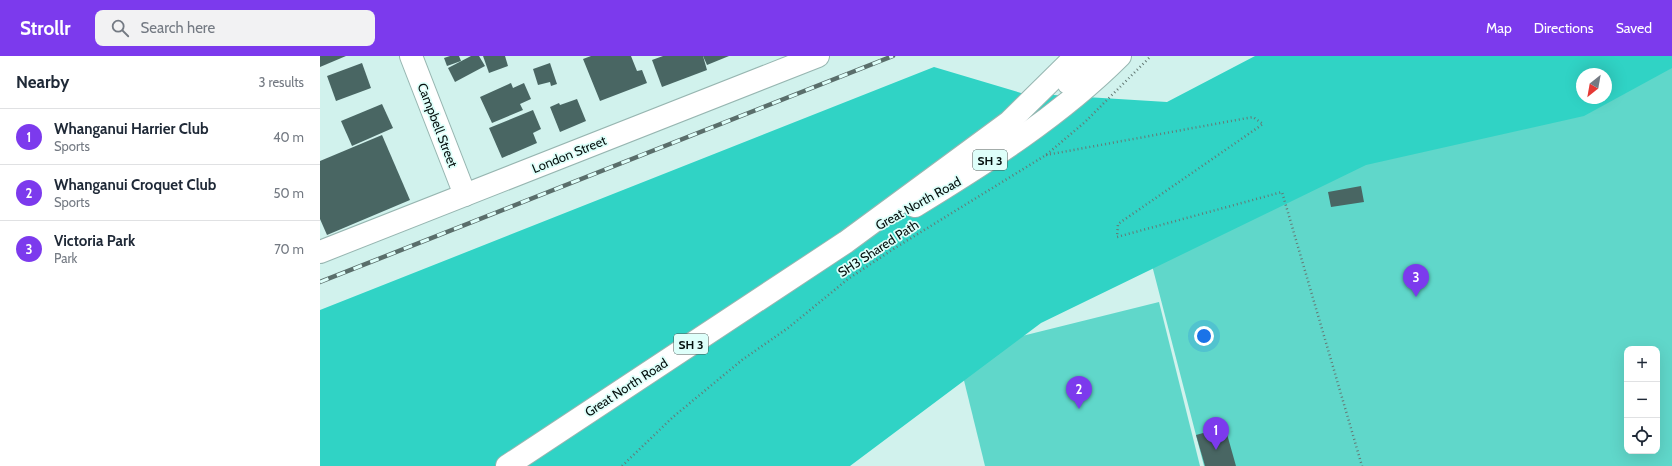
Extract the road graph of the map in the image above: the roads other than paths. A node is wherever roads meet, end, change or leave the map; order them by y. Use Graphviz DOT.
graph roads {
  1 [pos="411,56"];
  2 [pos="818,56"];
  3 [pos="1076,56"];
  4 [pos="1098,56"];
  5 [pos="1120,56"];
  6 [pos="792,61"];
  7 [pos="1008,122"];
  8 [pos="465,195"];
  9 [pos="846,242"];
  10 [pos="320,252"];
  11 [pos="507,466"];
  1 -- 8 [label="main road, Campbell Street"];
  2 -- 6 [label="main road, London Street"];
  3 -- 7 [label="main road, Great North Road / SH 3"];
  4 -- 7 [label="main road"];
  5 -- 9 [label="main road, Great North Road / SH 3"];
  6 -- 8 [label="main road, London Street"];
  7 -- 9 [label="main road, Great North Road / SH 3"];
  8 -- 10 [label="main road, London Street"];
  9 -- 11 [label="main road, Great North Road / SH 3"];
}
